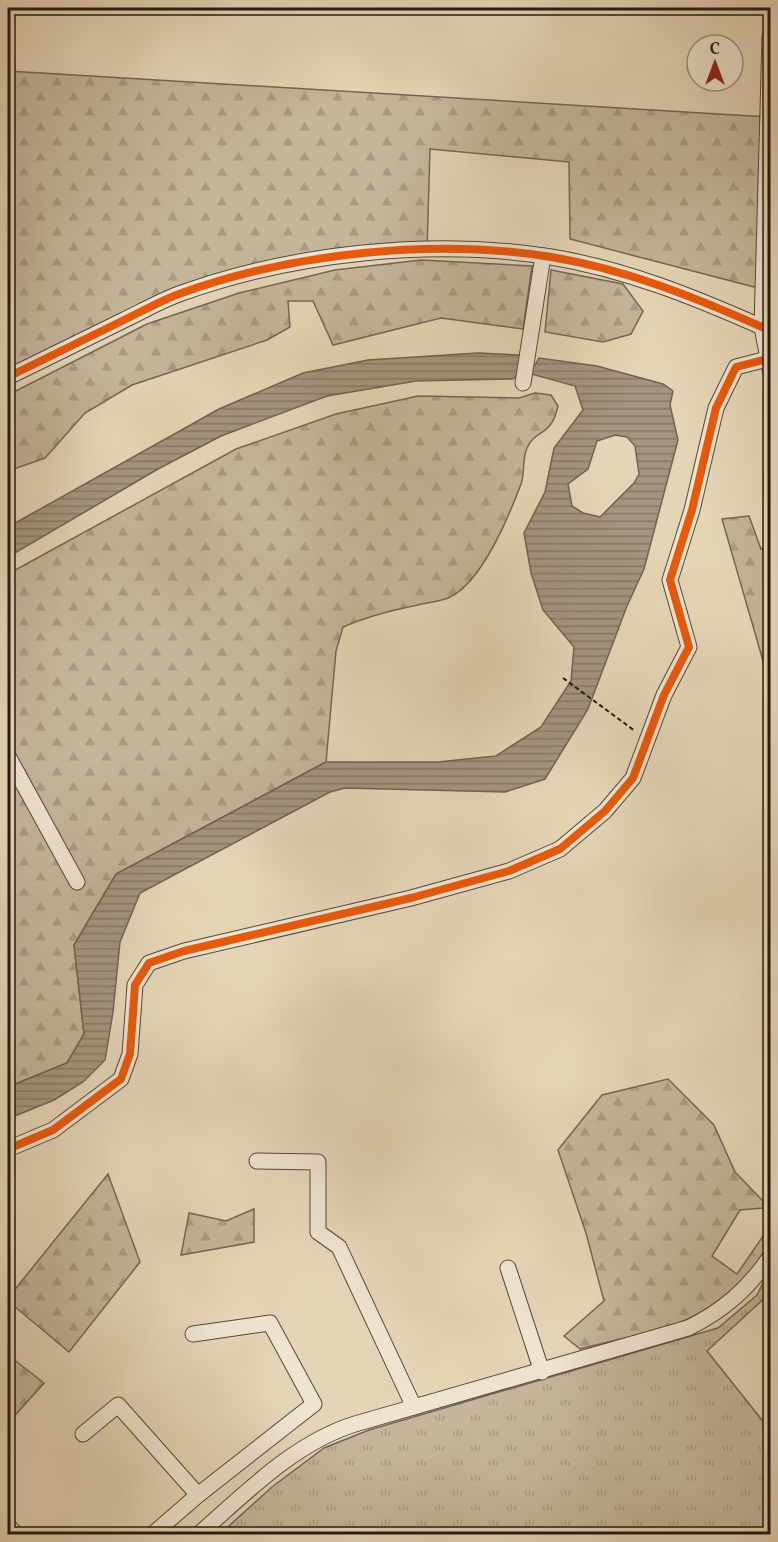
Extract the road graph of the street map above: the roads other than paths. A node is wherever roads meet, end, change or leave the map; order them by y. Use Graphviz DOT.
graph roads {
  1 [pos="771,37"];
  2 [pos="543,256"];
  3 [pos="762,327"];
  4 [pos="769,364"];
  5 [pos="8,377"];
  6 [pos="523,384"];
  7 [pos="8,756"];
  8 [pos="77,882"];
  9 [pos="8,1149"];
  10 [pos="256,1161"];
  11 [pos="771,1257"];
  12 [pos="508,1268"];
  13 [pos="193,1334"];
  14 [pos="542,1372"];
  15 [pos="414,1407"];
  16 [pos="83,1434"];
  17 [pos="198,1495"];
  18 [pos="8,1526"];
  19 [pos="16,1534"];
  20 [pos="153,1534"];
  21 [pos="199,1534"];
  1 -- 3 [label="street"];
  2 -- 3 [label="street"];
  2 -- 5 [label="street"];
  2 -- 6 [label="street"];
  3 -- 4 [label="street"];
  4 -- 9 [label="street"];
  7 -- 8 [label="street"];
  10 -- 15 [label="street"];
  11 -- 14 [label="street"];
  12 -- 14 [label="street"];
  13 -- 17 [label="street"];
  14 -- 15 [label="street"];
  15 -- 21 [label="street"];
  16 -- 17 [label="street"];
  17 -- 20 [label="street"];
  18 -- 19 [label="street"];
}
